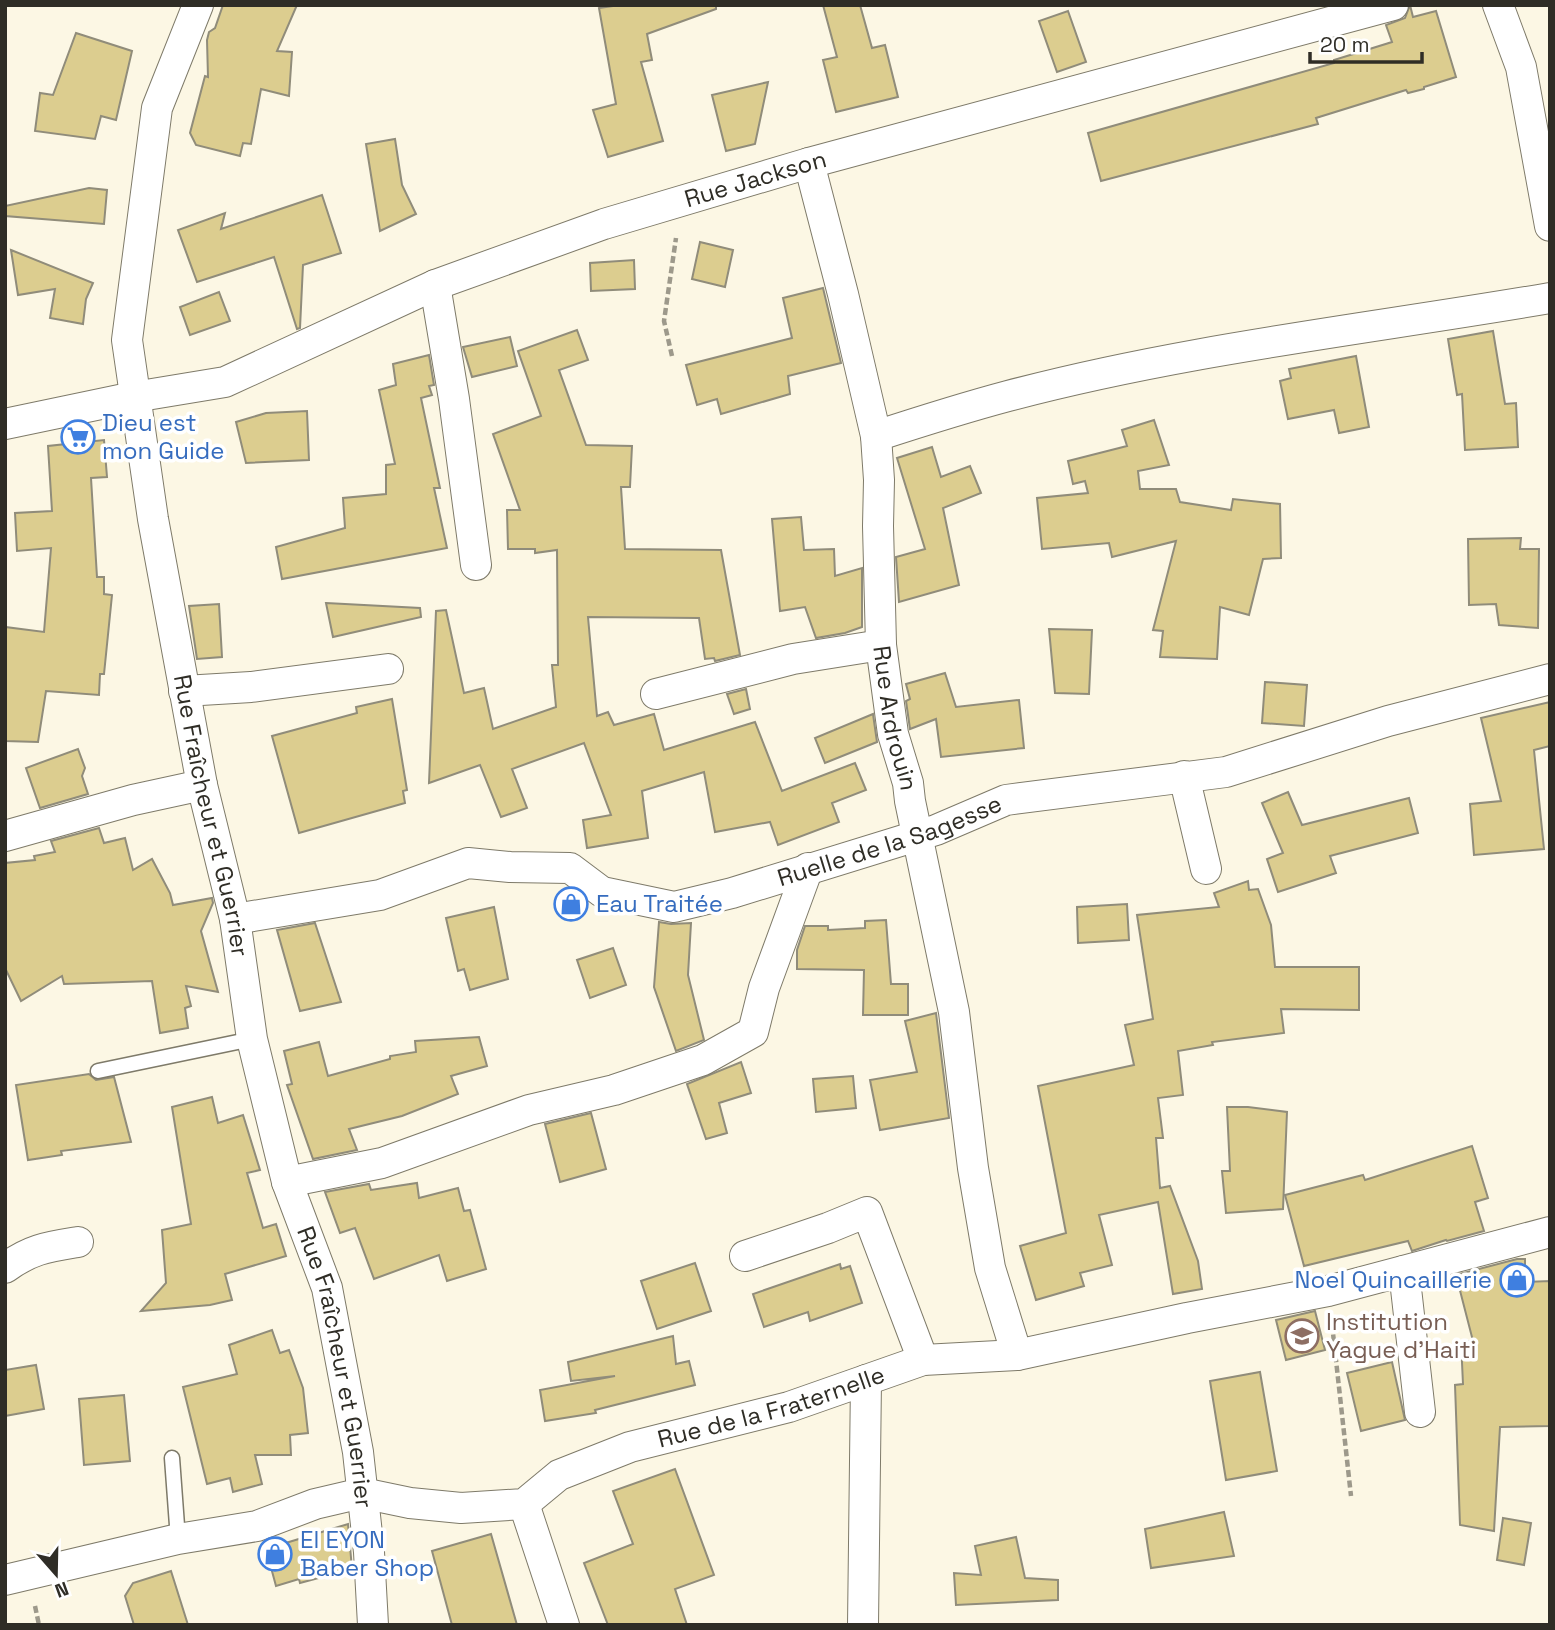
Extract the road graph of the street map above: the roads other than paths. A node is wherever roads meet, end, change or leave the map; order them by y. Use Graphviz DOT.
graph roads {
  1 [pos="198,5"];
  2 [pos="1393,5"];
  3 [pos="1498,5"];
  4 [pos="809,163"];
  5 [pos="1550,226"];
  6 [pos="435,285"];
  7 [pos="1550,298"];
  8 [pos="134,397"];
  9 [pos="5,425"];
  10 [pos="876,436"];
  11 [pos="476,565"];
  12 [pos="881,645"];
  13 [pos="388,669"];
  14 [pos="1550,679"];
  15 [pos="184,691"];
  16 [pos="656,694"];
  17 [pos="1184,776"];
  18 [pos="202,785"];
  19 [pos="5,836"];
  20 [pos="916,836"];
  21 [pos="808,869"];
  22 [pos="1206,869"];
  23 [pos="235,919"];
  24 [pos="252,1039"];
  25 [pos="97,1071"];
  26 [pos="287,1182"];
  27 [pos="1550,1232"];
  28 [pos="78,1242"];
  29 [pos="745,1256"];
  30 [pos="5,1268"];
  31 [pos="1404,1271"];
  32 [pos="1017,1355"];
  33 [pos="923,1360"];
  34 [pos="866,1380"];
  35 [pos="1420,1412"];
  36 [pos="172,1458"];
  37 [pos="362,1493"];
  38 [pos="524,1504"];
  39 [pos="178,1539"];
  40 [pos="5,1580"];
  41 [pos="373,1625"];
  42 [pos="564,1625"];
  43 [pos="863,1625"];
  1 -- 8 [label="street, Rue Fraîcheur et Guerrier"];
  2 -- 4 [label="street, Rue Jackson"];
  3 -- 5 [label="street"];
  4 -- 6 [label="street, Rue Jackson"];
  4 -- 10 [label="street, Rue Ardrouin"];
  6 -- 8 [label="street, Rue Jackson"];
  6 -- 11 [label="street"];
  7 -- 10 [label="street"];
  8 -- 9 [label="street, Rue Jackson"];
  8 -- 15 [label="street, Rue Fraîcheur et Guerrier"];
  10 -- 12 [label="street, Rue Ardrouin"];
  12 -- 16 [label="street"];
  12 -- 20 [label="street, Rue Ardrouin"];
  13 -- 15 [label="street"];
  14 -- 17 [label="street, Ruelle de la Sagesse"];
  15 -- 18 [label="street, Rue Fraîcheur et Guerrier"];
  17 -- 20 [label="street, Ruelle de la Sagesse"];
  17 -- 22 [label="street"];
  18 -- 19 [label="street"];
  18 -- 23 [label="street, Rue Fraîcheur et Guerrier"];
  20 -- 21 [label="street, Ruelle de la Sagesse"];
  20 -- 32 [label="street, Rue Ardrouin"];
  21 -- 23 [label="street, Ruelle de la Sagesse"];
  21 -- 26 [label="street"];
  23 -- 24 [label="street, Rue Fraîcheur et Guerrier"];
  24 -- 25 [label="lane"];
  24 -- 26 [label="street, Rue Fraîcheur et Guerrier"];
  26 -- 37 [label="street, Rue Fraîcheur et Guerrier"];
  27 -- 31 [label="street, Rue de la Fraternelle"];
  28 -- 30 [label="street"];
  29 -- 33 [label="street"];
  31 -- 32 [label="street, Rue de la Fraternelle"];
  31 -- 35 [label="street"];
  32 -- 33 [label="street, Rue de la Fraternelle"];
  33 -- 34 [label="street, Rue de la Fraternelle"];
  34 -- 38 [label="street, Rue de la Fraternelle"];
  34 -- 43 [label="street"];
  36 -- 39 [label="lane"];
  37 -- 38 [label="street"];
  37 -- 39 [label="street"];
  37 -- 41 [label="street, Rue Fraîcheur et Guerrier"];
  38 -- 42 [label="street"];
  39 -- 40 [label="street"];
}
